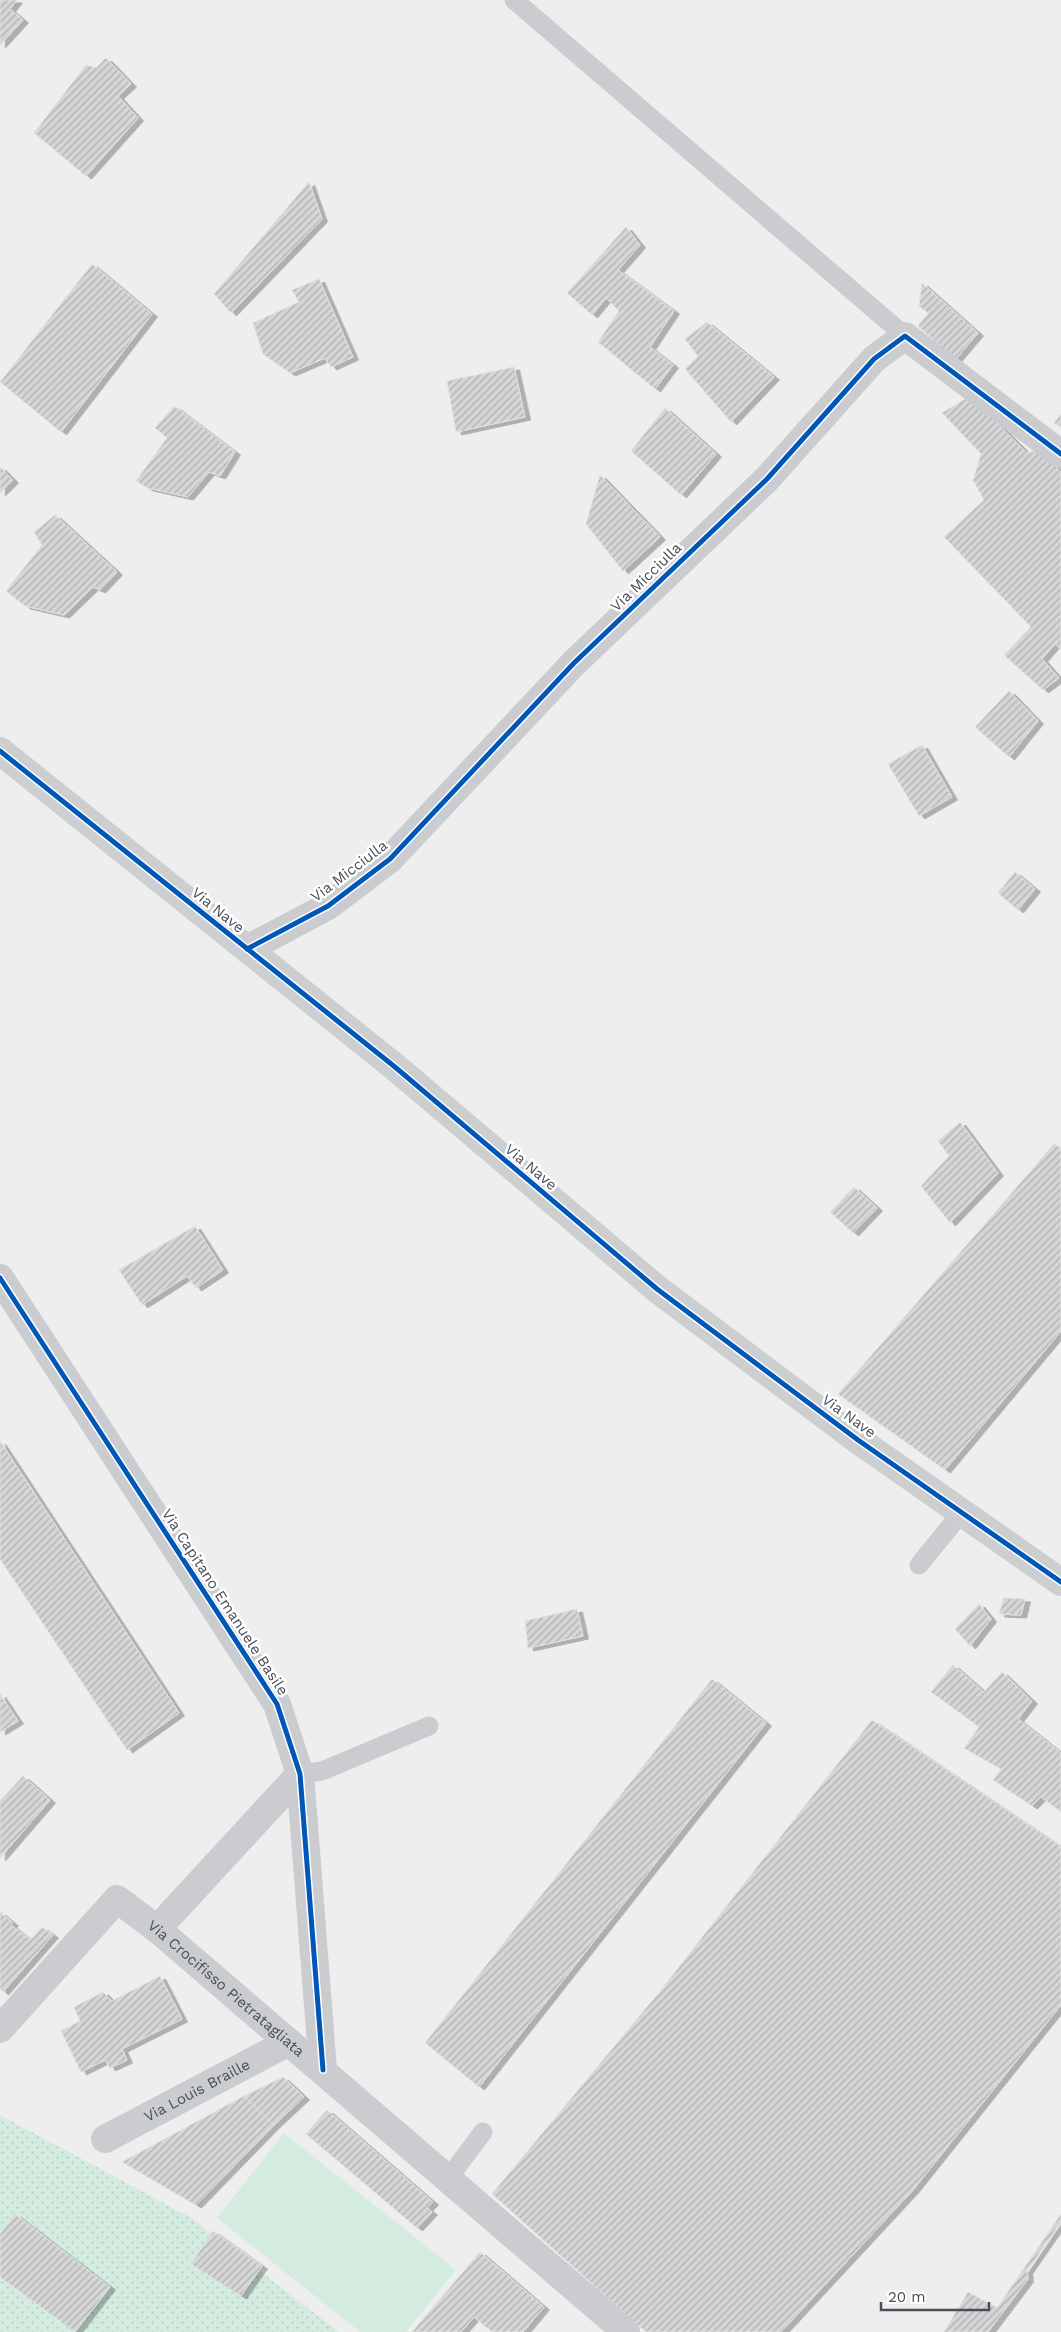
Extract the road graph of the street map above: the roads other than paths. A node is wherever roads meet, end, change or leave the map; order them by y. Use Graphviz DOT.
graph roads {
  1 [pos="514,0"];
  2 [pos="905,336"];
  3 [pos="1061,454"];
  4 [pos="0,750"];
  5 [pos="247,949"];
  6 [pos="0,1278"];
  7 [pos="962,1512"];
  8 [pos="919,1565"];
  9 [pos="1061,1582"];
  10 [pos="429,1726"];
  11 [pos="300,1774"];
  12 [pos="157,1929"];
  13 [pos="0,2029"];
  14 [pos="289,2042"];
  15 [pos="323,2070"];
  16 [pos="483,2132"];
  17 [pos="106,2139"];
  18 [pos="447,2180"];
  19 [pos="626,2332"];
  1 -- 2 [label="lane"];
  2 -- 3 [label="street"];
  2 -- 5 [label="street, Via Micciulla"];
  4 -- 5 [label="street, Via Nave"];
  5 -- 7 [label="street, Via Nave"];
  6 -- 11 [label="street, Via Capitano Emanuele Basile"];
  7 -- 8 [label="lane"];
  7 -- 9 [label="street, Via Nave"];
  10 -- 11 [label="lane"];
  11 -- 12 [label="street"];
  11 -- 15 [label="street, Via Capitano Emanuele Basile"];
  12 -- 13 [label="street, Via Crocifisso Pietratagliata"];
  12 -- 14 [label="street, Via Crocifisso Pietratagliata"];
  14 -- 15 [label="street, Via Crocifisso Pietratagliata"];
  14 -- 17 [label="street, Via Louis Braille"];
  15 -- 18 [label="street, Via Crocifisso Pietratagliata"];
  16 -- 18 [label="lane"];
  18 -- 19 [label="street, Via Crocifisso Pietratagliata"];
}
